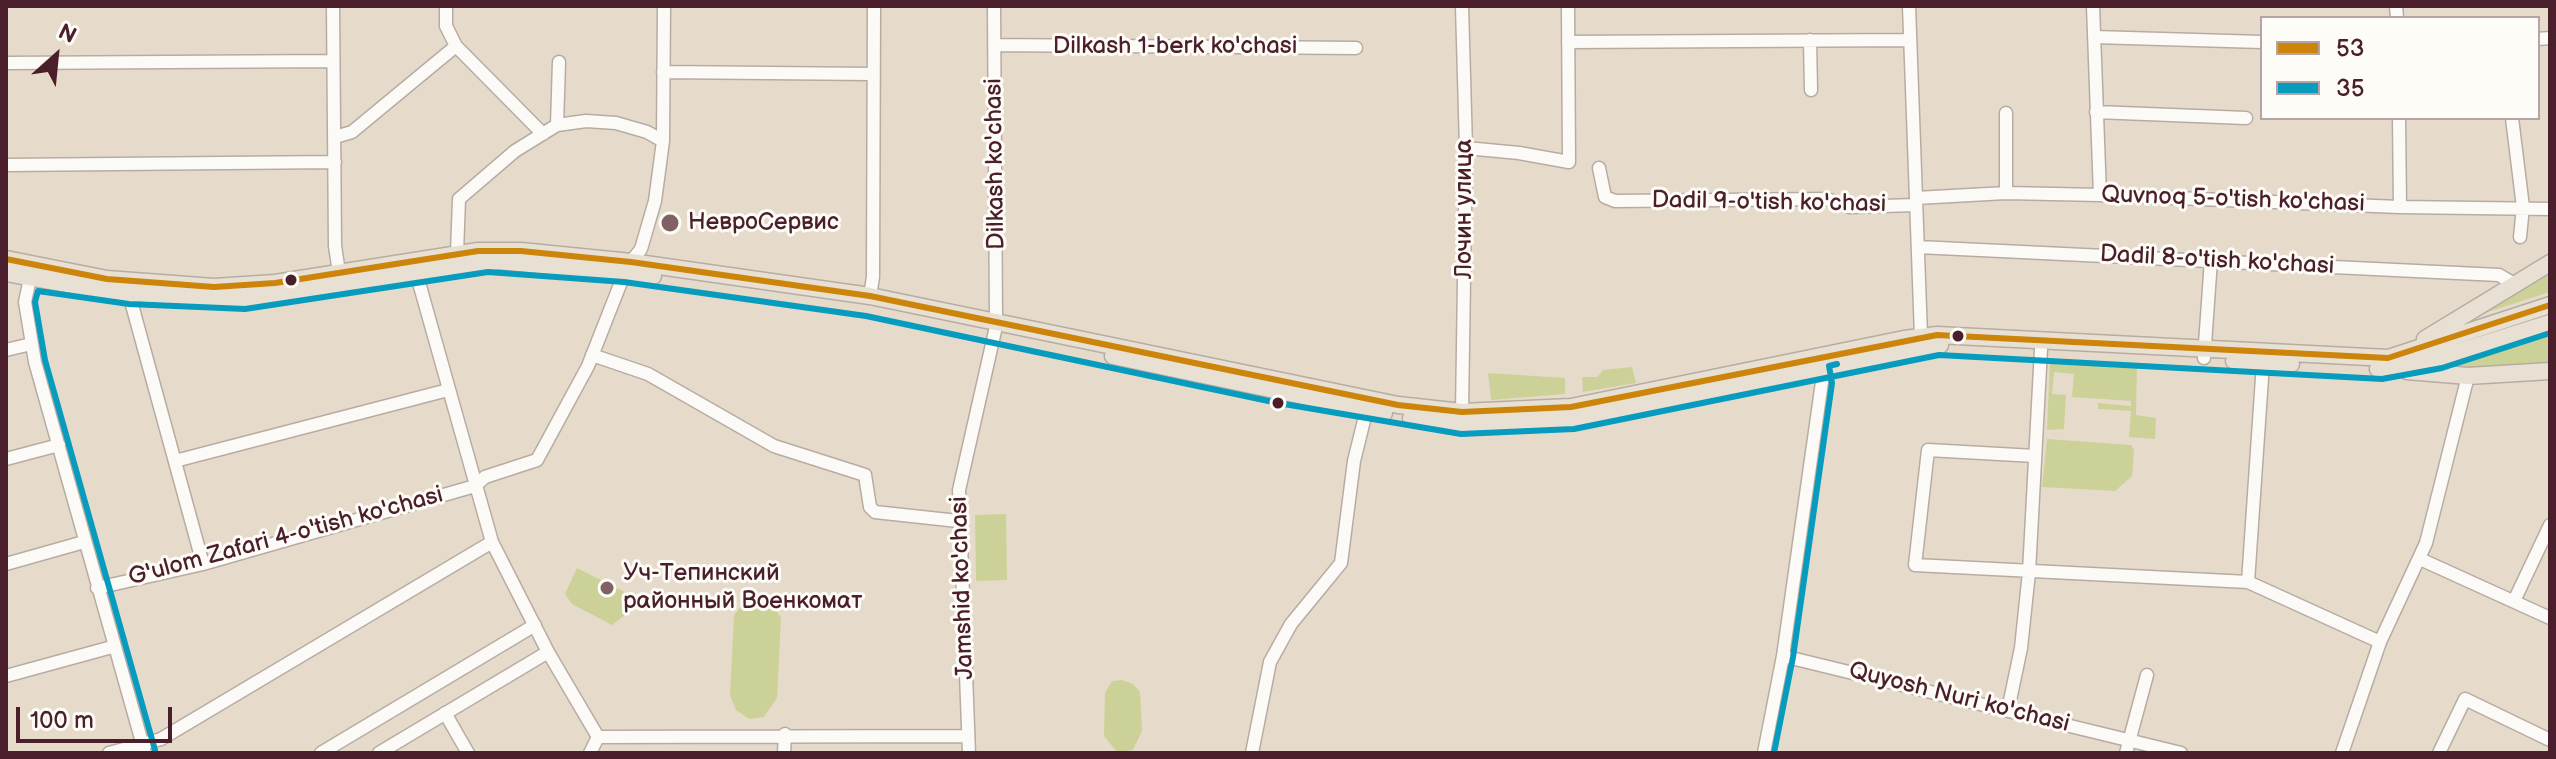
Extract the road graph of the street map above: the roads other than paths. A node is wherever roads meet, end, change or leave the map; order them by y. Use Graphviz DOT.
graph roads {
  1 [pos="333,6"];
  2 [pos="446,6"];
  3 [pos="664,6"];
  4 [pos="874,6"];
  5 [pos="994,6"];
  6 [pos="1462,6"];
  7 [pos="1568,6"];
  8 [pos="1909,6"];
  9 [pos="2093,6"];
  10 [pos="2094,37"];
  11 [pos="1810,40"];
  12 [pos="1910,40"];
  13 [pos="1568,42"];
  14 [pos="2260,42"];
  15 [pos="994,45"];
  16 [pos="456,46"];
  17 [pos="1356,48"];
  18 [pos="333,61"];
  19 [pos="559,62"];
  20 [pos="6,63"];
  21 [pos="663,72"];
  22 [pos="872,74"];
  23 [pos="1811,90"];
  24 [pos="2096,112"];
  25 [pos="2006,113"];
  26 [pos="2246,118"];
  27 [pos="2399,120"];
  28 [pos="2512,120"];
  29 [pos="557,125"];
  30 [pos="543,134"];
  31 [pos="335,137"];
  32 [pos="663,141"];
  33 [pos="1466,148"];
  34 [pos="335,162"];
  35 [pos="6,165"];
  36 [pos="1599,168"];
  37 [pos="2006,193"];
  38 [pos="2100,195"];
  39 [pos="1916,201"];
  40 [pos="2400,207"];
  41 [pos="2523,207"];
  42 [pos="2550,209"];
  43 [pos="2520,237"];
  44 [pos="1918,247"];
  45 [pos="457,253"];
  46 [pos="6,259"];
  47 [pos="2211,260"];
  48 [pos="2550,263"];
  49 [pos="628,267"];
  50 [pos="416,272"];
  51 [pos="6,273"];
  52 [pos="31,273"];
  53 [pos="340,279"];
  54 [pos="2514,284"];
  55 [pos="129,294"];
  56 [pos="869,301"];
  57 [pos="2550,305"];
  58 [pos="2550,323"];
  59 [pos="996,326"];
  60 [pos="1921,342"];
  61 [pos="31,344"];
  62 [pos="2041,344"];
  63 [pos="6,350"];
  64 [pos="2204,353"];
  65 [pos="592,355"];
  66 [pos="2401,355"];
  67 [pos="2264,357"];
  68 [pos="1819,363"];
  69 [pos="2381,369"];
  70 [pos="2550,371"];
  71 [pos="2468,376"];
  72 [pos="448,390"];
  73 [pos="1368,405"];
  74 [pos="1462,418"];
  75 [pos="59,445"];
  76 [pos="2035,456"];
  77 [pos="6,459"];
  78 [pos="175,461"];
  79 [pos="475,486"];
  80 [pos="958,521"];
  81 [pos="2550,525"];
  82 [pos="84,542"];
  83 [pos="492,542"];
  84 [pos="2420,559"];
  85 [pos="6,564"];
  86 [pos="203,564"];
  87 [pos="2029,572"];
  88 [pos="2248,582"];
  89 [pos="97,588"];
  90 [pos="2514,601"];
  91 [pos="2550,618"];
  92 [pos="535,625"];
  93 [pos="2380,642"];
  94 [pos="112,647"];
  95 [pos="548,652"];
  96 [pos="1783,656"];
  97 [pos="2147,675"];
  98 [pos="6,676"];
  99 [pos="2008,710"];
  100 [pos="445,713"];
  101 [pos="785,734"];
  102 [pos="968,736"];
  103 [pos="598,737"];
  104 [pos="2131,740"];
  105 [pos="2550,740"];
  106 [pos="144,748"];
  107 [pos="109,753"];
  108 [pos="321,753"];
  109 [pos="379,753"];
  110 [pos="468,753"];
  111 [pos="590,753"];
  112 [pos="784,753"];
  113 [pos="969,753"];
  114 [pos="1252,753"];
  115 [pos="1764,753"];
  116 [pos="2126,753"];
  117 [pos="2181,753"];
  118 [pos="2342,753"];
  119 [pos="2439,753"];
  1 -- 18 [label="street"];
  2 -- 16 [label="street"];
  3 -- 21 [label="street, G'ulom Zafari 4-o'tish ko'chasi"];
  4 -- 22 [label="street"];
  5 -- 15 [label="street, Dilkash ko'chasi"];
  6 -- 33 [label="street, Лочин улица"];
  7 -- 13 [label="street"];
  8 -- 12 [label="street"];
  9 -- 10 [label="street"];
  10 -- 14 [label="street"];
  10 -- 24 [label="street"];
  11 -- 12 [label="street"];
  11 -- 13 [label="street"];
  11 -- 23 [label="street"];
  12 -- 39 [label="street"];
  13 -- 33 [label="street"];
  15 -- 17 [label="street, Dilkash 1-berk ko'chasi"];
  15 -- 59 [label="street, Dilkash ko'chasi"];
  16 -- 30 [label="street"];
  16 -- 31 [label="street"];
  18 -- 20 [label="street"];
  18 -- 31 [label="street"];
  19 -- 29 [label="street"];
  21 -- 22 [label="street"];
  21 -- 32 [label="street, G'ulom Zafari 4-o'tish ko'chasi"];
  22 -- 56 [label="street"];
  24 -- 26 [label="street"];
  24 -- 38 [label="street"];
  25 -- 37 [label="street"];
  27 -- 40 [label="street"];
  28 -- 41 [label="street"];
  29 -- 30 [label="street"];
  29 -- 32 [label="street"];
  30 -- 45 [label="street"];
  31 -- 34 [label="street"];
  32 -- 49 [label="street, G'ulom Zafari 4-o'tish ko'chasi"];
  33 -- 74 [label="street, Лочин улица"];
  34 -- 35 [label="street"];
  34 -- 53 [label="street"];
  36 -- 39 [label="street, Dadil 9-o'tish ko'chasi"];
  37 -- 38 [label="street, Quvnoq 5-o'tish ko'chasi"];
  37 -- 39 [label="street, Quvnoq 5-o'tish ko'chasi"];
  38 -- 40 [label="street, Quvnoq 5-o'tish ko'chasi"];
  39 -- 44 [label="street"];
  40 -- 41 [label="street, Quvnoq 5-o'tish ko'chasi"];
  41 -- 42 [label="street, Quvnoq 5-o'tish ko'chasi"];
  41 -- 43 [label="street"];
  44 -- 47 [label="street, Dadil 8-o'tish ko'chasi"];
  44 -- 60 [label="street"];
  45 -- 49 [label="main road"];
  45 -- 53 [label="main road"];
  46 -- 52 [label="main road"];
  47 -- 54 [label="street, Dadil 8-o'tish ko'chasi"];
  47 -- 64 [label="street"];
  48 -- 54 [label="main road"];
  49 -- 50 [label="main road"];
  49 -- 56 [label="main road"];
  49 -- 65 [label="street, G'ulom Zafari 4-o'tish ko'chasi"];
  50 -- 53 [label="main road"];
  50 -- 72 [label="street"];
  51 -- 52 [label="main road"];
  52 -- 53 [label="main road"];
  52 -- 55 [label="main road"];
  52 -- 61 [label="street"];
  53 -- 55 [label="main road"];
  54 -- 66 [label="main road"];
  55 -- 78 [label="street"];
  56 -- 59 [label="main road"];
  57 -- 66 [label="main road"];
  58 -- 69 [label="main road"];
  59 -- 73 [label="main road"];
  59 -- 80 [label="street, Jamshid ko'chasi"];
  60 -- 62 [label="main road"];
  60 -- 68 [label="main road"];
  61 -- 63 [label="street"];
  61 -- 75 [label="street"];
  62 -- 64 [label="main road"];
  62 -- 76 [label="street"];
  64 -- 67 [label="main road"];
  65 -- 79 [label="street, G'ulom Zafari 4-o'tish ko'chasi"];
  65 -- 80 [label="street"];
  66 -- 67 [label="main road"];
  67 -- 69 [label="main road"];
  67 -- 88 [label="street"];
  68 -- 74 [label="main road"];
  68 -- 96 [label="street"];
  69 -- 71 [label="main road"];
  70 -- 71 [label="main road"];
  71 -- 84 [label="street"];
  72 -- 78 [label="street"];
  72 -- 79 [label="street"];
  73 -- 74 [label="main road"];
  73 -- 114 [label="street"];
  75 -- 77 [label="street"];
  75 -- 82 [label="street"];
  76 -- 87 [label="street"];
  76 -- 87 [label="street"];
  78 -- 86 [label="street"];
  79 -- 83 [label="street"];
  79 -- 86 [label="street, G'ulom Zafari 4-o'tish ko'chasi"];
  80 -- 102 [label="street, Jamshid ko'chasi"];
  81 -- 90 [label="street"];
  82 -- 85 [label="street"];
  82 -- 89 [label="street"];
  83 -- 92 [label="street"];
  83 -- 106 [label="street"];
  84 -- 90 [label="street"];
  84 -- 93 [label="street"];
  86 -- 89 [label="street, G'ulom Zafari 4-o'tish ko'chasi"];
  87 -- 88 [label="street"];
  87 -- 99 [label="street"];
  88 -- 93 [label="street"];
  89 -- 94 [label="street"];
  90 -- 91 [label="street"];
  92 -- 95 [label="street"];
  92 -- 108 [label="street"];
  93 -- 118 [label="street"];
  94 -- 98 [label="street"];
  94 -- 106 [label="street"];
  95 -- 100 [label="street"];
  95 -- 103 [label="street"];
  96 -- 99 [label="street, Quyosh Nuri ko'chasi"];
  96 -- 115 [label="street"];
  97 -- 104 [label="street"];
  99 -- 104 [label="street, Quyosh Nuri ko'chasi"];
  100 -- 109 [label="street"];
  100 -- 110 [label="street"];
  101 -- 102 [label="street"];
  101 -- 103 [label="street"];
  101 -- 112 [label="street"];
  102 -- 113 [label="street, Jamshid ko'chasi"];
  103 -- 111 [label="street"];
  104 -- 116 [label="street"];
  104 -- 117 [label="street, Quyosh Nuri ko'chasi"];
  105 -- 119 [label="street"];
  106 -- 107 [label="street"];
}
